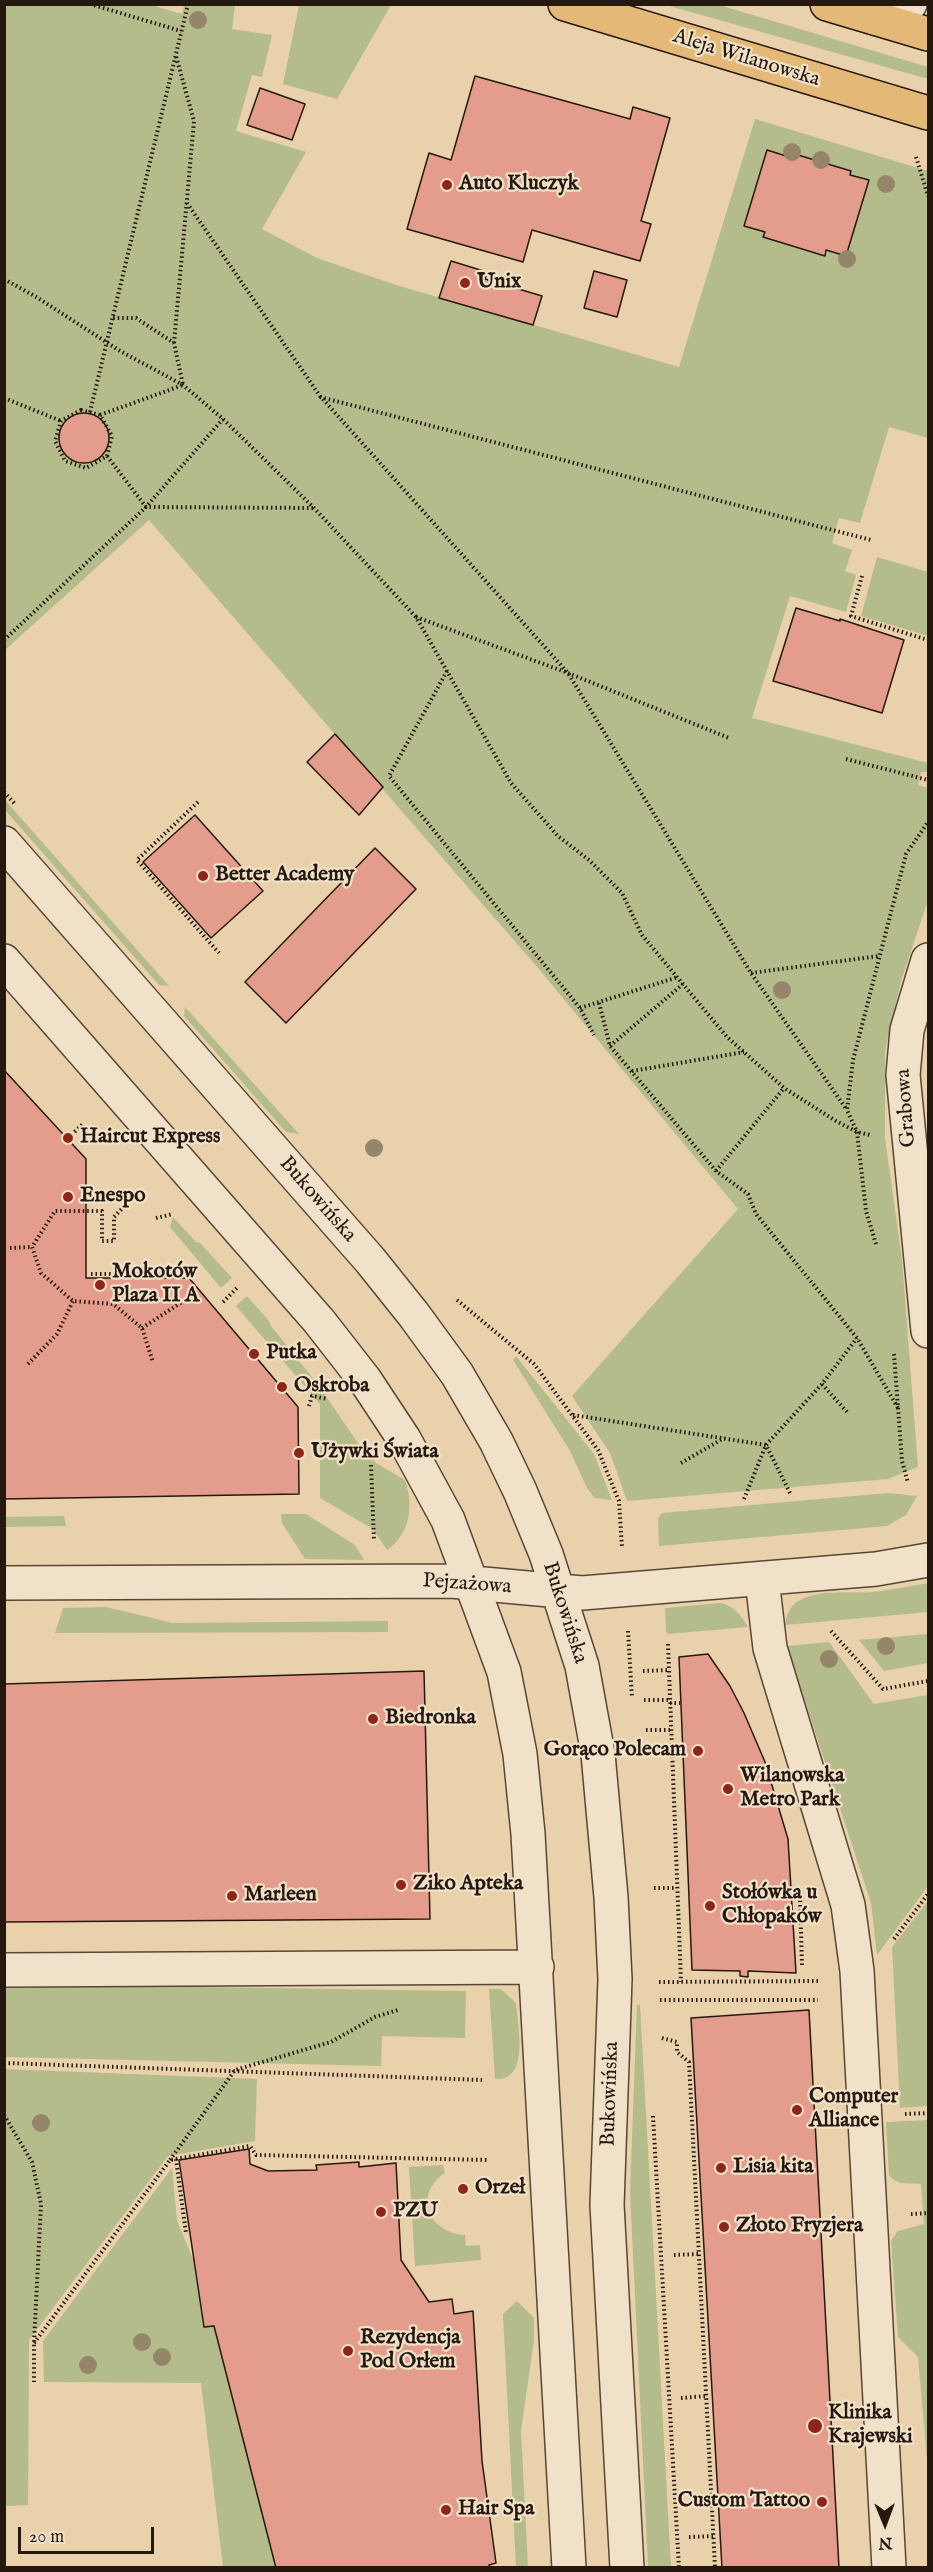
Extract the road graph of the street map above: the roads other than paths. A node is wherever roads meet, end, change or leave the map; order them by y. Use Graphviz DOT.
graph roads {
  1 [pos="565,4"];
  2 [pos="827,4"];
  3 [pos="910,4"];
  4 [pos="875,18"];
  5 [pos="928,34"];
  6 [pos="928,113"];
  7 [pos="4,843"];
  8 [pos="4,960"];
  9 [pos="928,960"];
  10 [pos="918,1136"];
  11 [pos="928,1330"];
  12 [pos="928,1560"];
  13 [pos="762,1578"];
  14 [pos="4,1583"];
  15 [pos="473,1584"];
  16 [pos="560,1591"];
  17 [pos="537,1967"];
  18 [pos="4,1970"];
  19 [pos="569,2568"];
  20 [pos="627,2568"];
  21 [pos="889,2568"];
  1 -- 6 [label="main road, Aleja Wilanowska"];
  2 -- 4 [label="main road"];
  3 -- 4 [label="street"];
  4 -- 5 [label="main road"];
  7 -- 16 [label="street, Bukowińska"];
  8 -- 15 [label="street"];
  9 -- 10 [label="street, Grabowa"];
  10 -- 11 [label="street, Grabowa"];
  12 -- 13 [label="street, Pejzażowa"];
  13 -- 16 [label="street, Pejzażowa"];
  13 -- 21 [label="street"];
  14 -- 15 [label="street, Pejzażowa"];
  15 -- 16 [label="street, Pejzażowa"];
  15 -- 17 [label="street"];
  16 -- 20 [label="street, Bukowińska"];
  17 -- 18 [label="street"];
  17 -- 19 [label="street"];
}
